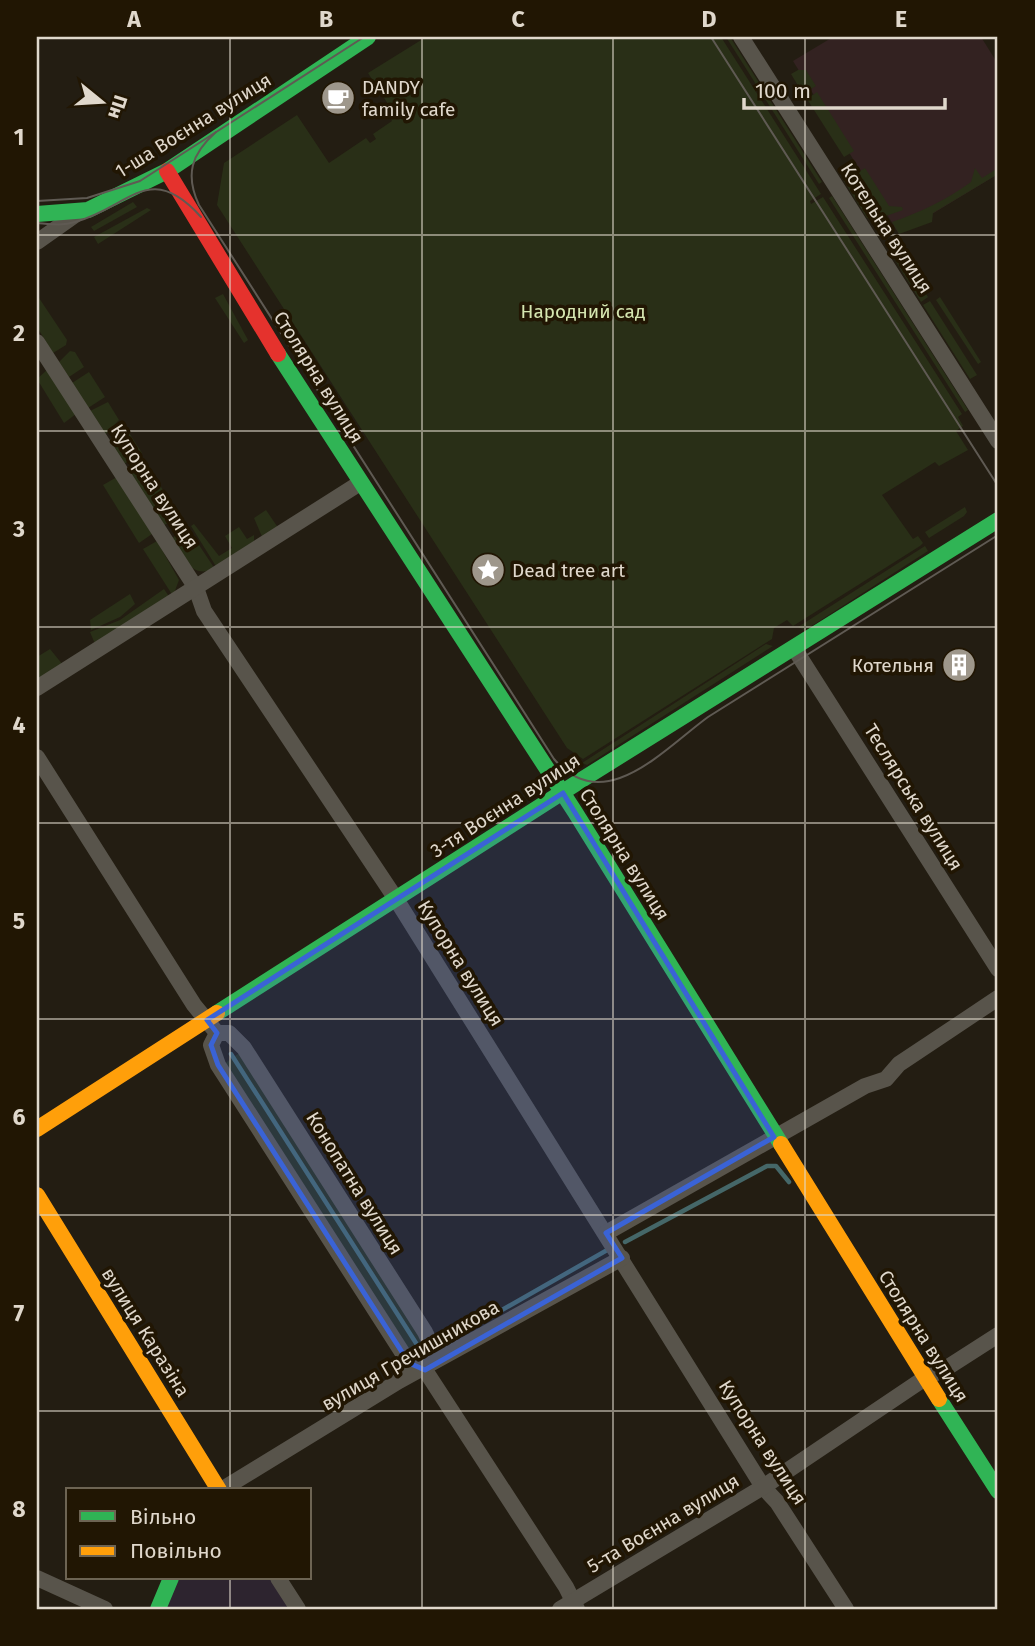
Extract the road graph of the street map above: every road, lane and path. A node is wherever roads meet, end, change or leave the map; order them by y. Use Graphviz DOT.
graph roads {
  1 [pos="368,37"];
  2 [pos="741,37"];
  3 [pos="167,171"];
  4 [pos="78,213"];
  5 [pos="37,214"];
  6 [pos="37,242"];
  7 [pos="37,342"];
  8 [pos="998,441"];
  9 [pos="360,483"];
  10 [pos="998,520"];
  11 [pos="196,588"];
  12 [pos="794,648"];
  13 [pos="37,688"];
  14 [pos="37,757"];
  15 [pos="563,793"];
  16 [pos="396,899"];
  17 [pos="998,969"];
  18 [pos="998,998"];
  19 [pos="212,1027"];
  20 [pos="37,1129"];
  21 [pos="774,1137"];
  22 [pos="37,1195"];
  23 [pos="606,1233"];
  24 [pos="622,1258"];
  25 [pos="998,1335"];
  26 [pos="425,1370"];
  27 [pos="925,1378"];
  28 [pos="763,1487"];
  29 [pos="219,1488"];
  30 [pos="223,1488"];
  31 [pos="998,1491"];
  32 [pos="37,1578"];
  33 [pos="170,1580"];
  34 [pos="279,1580"];
  35 [pos="570,1607"];
  36 [pos="106,1609"];
  37 [pos="158,1609"];
  38 [pos="298,1609"];
  39 [pos="846,1609"];
  1 -- 3 [label="street, 1-ша Воєнна вулиця"];
  2 -- 8 [label="street, Котельна вулиця"];
  3 -- 4 [label="street, 1-ша Воєнна вулиця"];
  3 -- 9 [label="street, Столярна вулиця"];
  4 -- 5 [label="street"];
  4 -- 6 [label="street, 1-ша Воєнна вулиця"];
  7 -- 11 [label="street, Купорна вулиця"];
  9 -- 11 [label="street"];
  9 -- 15 [label="street, Столярна вулиця"];
  10 -- 12 [label="street, 3-тя Воєнна вулиця"];
  11 -- 13 [label="street"];
  11 -- 16 [label="street, Купорна вулиця"];
  12 -- 15 [label="street, 3-тя Воєнна вулиця"];
  12 -- 17 [label="street, Теслярська вулиця"];
  14 -- 19 [label="street, Конопатна вулиця"];
  15 -- 16 [label="street, 3-тя Воєнна вулиця"];
  15 -- 21 [label="street, Столярна вулиця"];
  16 -- 19 [label="street, 3-тя Воєнна вулиця"];
  16 -- 23 [label="street, Купорна вулиця"];
  18 -- 21 [label="street"];
  19 -- 20 [label="street, 3-тя Воєнна вулиця"];
  19 -- 26 [label="street"];
  19 -- 26 [label="street, Конопатна вулиця"];
  21 -- 23 [label="street"];
  21 -- 27 [label="street, Столярна вулиця"];
  22 -- 29 [label="street, вулиця Каразіна"];
  23 -- 24 [label="street, Купорна вулиця"];
  24 -- 26 [label="street, вулиця Гречишникова"];
  24 -- 28 [label="street, Купорна вулиця"];
  25 -- 27 [label="street, 5-та Воєнна вулиця"];
  26 -- 30 [label="street, вулиця Гречишникова"];
  26 -- 35 [label="street"];
  27 -- 28 [label="street, 5-та Воєнна вулиця"];
  27 -- 31 [label="street, Столярна вулиця"];
  28 -- 35 [label="street, 5-та Воєнна вулиця"];
  28 -- 39 [label="street, Купорна вулиця"];
  32 -- 36 [label="street"];
  33 -- 37 [label="street"];
  34 -- 38 [label="street"];
}
